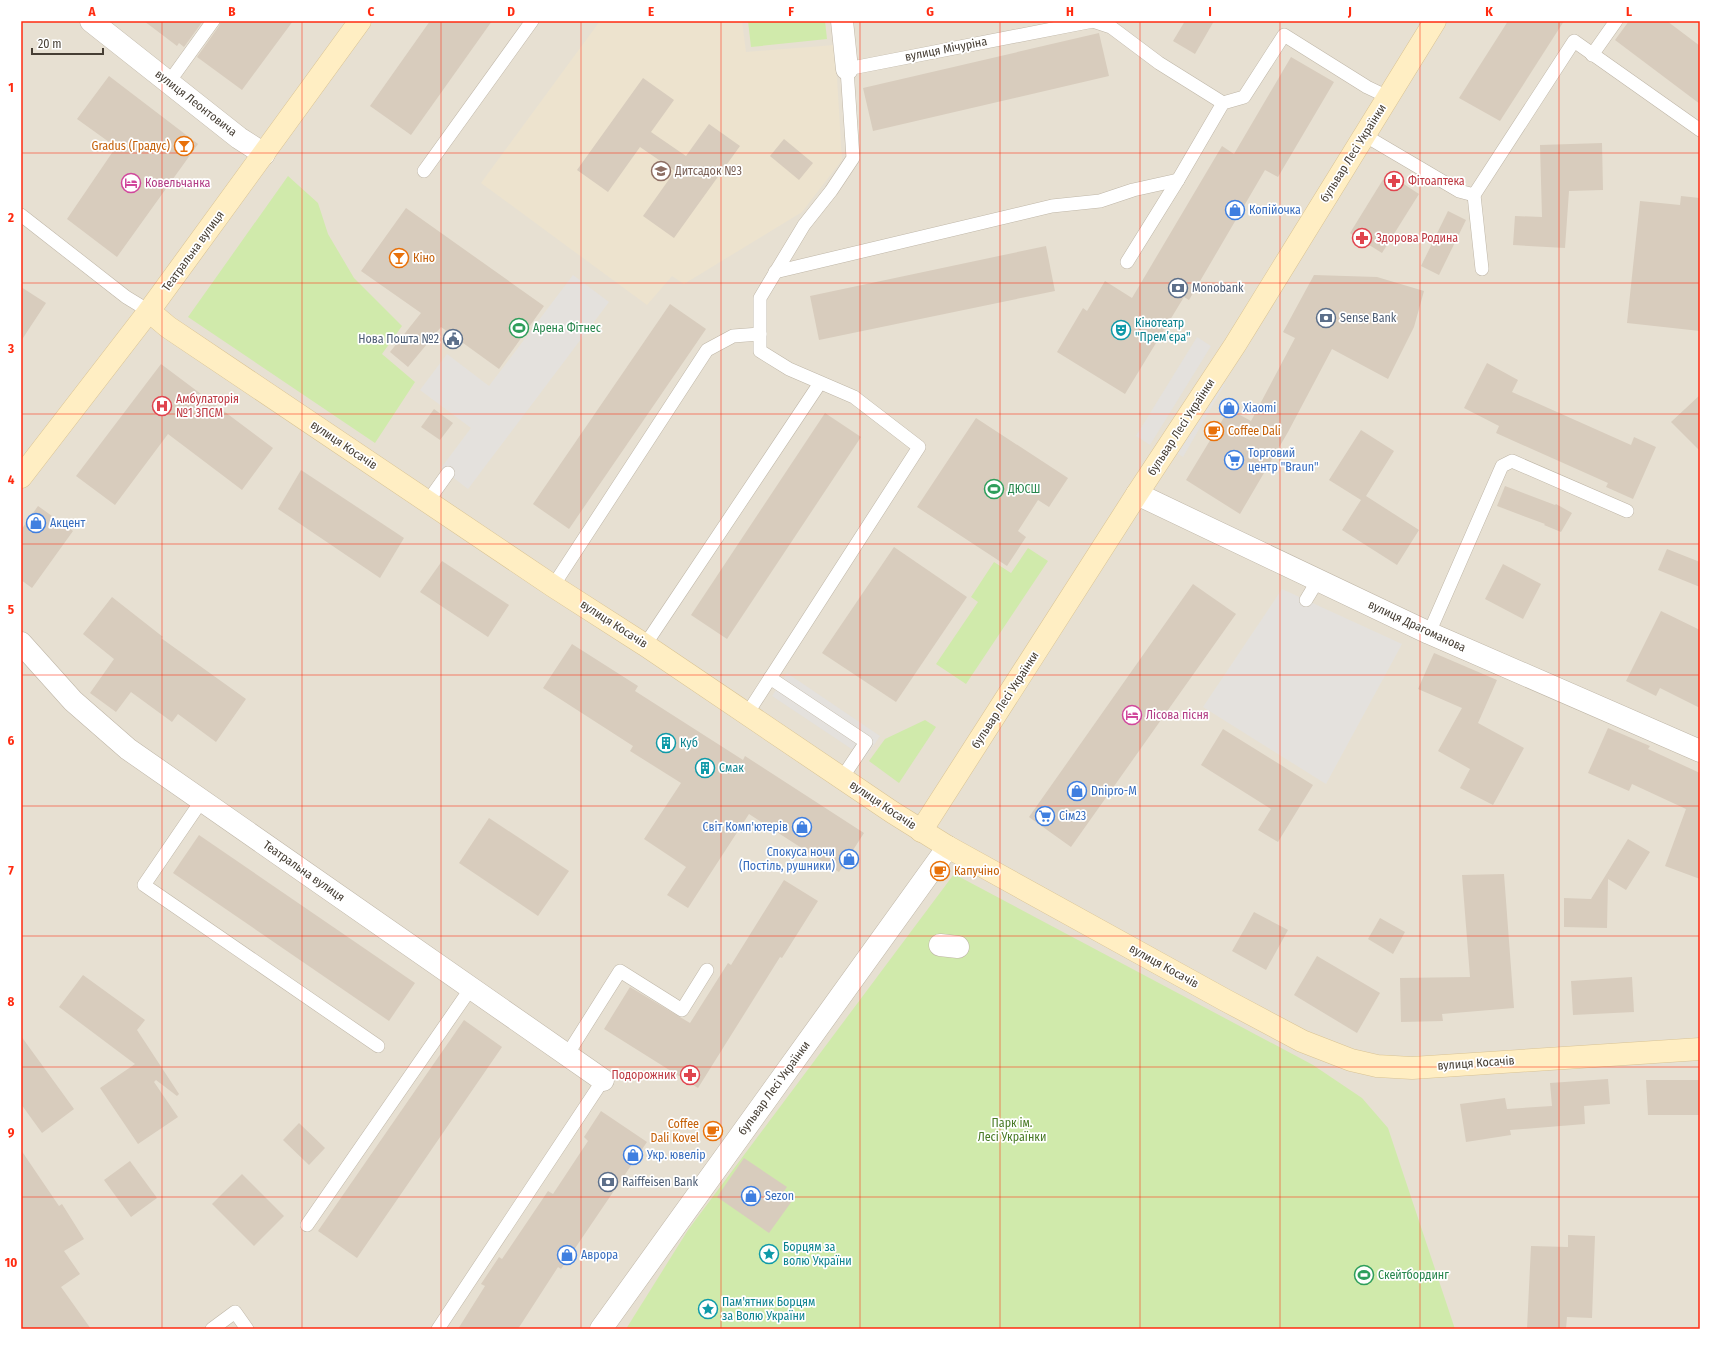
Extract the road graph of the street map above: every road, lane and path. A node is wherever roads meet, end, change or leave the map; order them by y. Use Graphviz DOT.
graph roads {
  1 [pos="91,21"];
  2 [pos="214,21"];
  3 [pos="360,21"];
  4 [pos="532,21"];
  5 [pos="842,21"];
  6 [pos="1435,21"];
  7 [pos="1616,21"];
  8 [pos="1098,22"];
  9 [pos="1592,54"];
  10 [pos="847,69"];
  11 [pos="169,82"];
  12 [pos="1388,97"];
  13 [pos="1223,103"];
  14 [pos="1700,130"];
  15 [pos="1364,135"];
  16 [pos="264,154"];
  17 [pos="424,171"];
  18 [pos="1178,180"];
  19 [pos="1474,195"];
  20 [pos="21,215"];
  21 [pos="1127,262"];
  22 [pos="1482,269"];
  23 [pos="775,272"];
  24 [pos="149,311"];
  25 [pos="760,334"];
  26 [pos="820,382"];
  27 [pos="448,473"];
  28 [pos="21,477"];
  29 [pos="1137,494"];
  30 [pos="428,502"];
  31 [pos="1627,511"];
  32 [pos="1318,580"];
  33 [pos="553,586"];
  34 [pos="1306,600"];
  35 [pos="1429,633"];
  36 [pos="21,643"];
  37 [pos="646,645"];
  38 [pos="770,678"];
  39 [pos="747,714"];
  40 [pos="1700,751"];
  41 [pos="842,778"];
  42 [pos="202,800"];
  43 [pos="921,831"];
  44 [pos="948,847"];
  45 [pos="707,970"];
  46 [pos="471,988"];
  47 [pos="378,1046"];
  48 [pos="1700,1049"];
  49 [pos="567,1055"];
  50 [pos="603,1080"];
  51 [pos="307,1225"];
  52 [pos="212,1329"];
  53 [pos="248,1329"];
  54 [pos="438,1329"];
  55 [pos="601,1329"];
  1 -- 11 [label="street, вулиця Леонтовича"];
  2 -- 11 [label="lane"];
  3 -- 16 [label="street, Театральна вулиця"];
  4 -- 17 [label="lane"];
  5 -- 10 [label="street"];
  6 -- 12 [label="street, бульвар Лесі Українки"];
  7 -- 9 [label="lane"];
  8 -- 10 [label="lane, вулиця Мічуріна"];
  8 -- 13 [label="lane, вулиця Мічуріна"];
  9 -- 14 [label="lane"];
  9 -- 19 [label="lane"];
  10 -- 23 [label="lane"];
  11 -- 16 [label="street, вулиця Леонтовича"];
  12 -- 13 [label="lane"];
  12 -- 15 [label="street, бульвар Лесі Українки"];
  13 -- 18 [label="lane"];
  15 -- 19 [label="lane"];
  15 -- 29 [label="street, бульвар Лесі Українки"];
  16 -- 24 [label="street, Театральна вулиця"];
  18 -- 21 [label="lane"];
  18 -- 23 [label="lane"];
  19 -- 22 [label="lane"];
  20 -- 24 [label="lane"];
  23 -- 25 [label="lane"];
  24 -- 28 [label="street, Театральна вулиця"];
  24 -- 30 [label="street, вулиця Косачів"];
  25 -- 26 [label="lane"];
  25 -- 33 [label="lane"];
  26 -- 37 [label="lane"];
  26 -- 38 [label="lane"];
  27 -- 30 [label="lane"];
  29 -- 32 [label="street, вулиця Драгоманова"];
  29 -- 43 [label="street, бульвар Лесі Українки"];
  30 -- 33 [label="street, вулиця Косачів"];
  31 -- 35 [label="lane"];
  32 -- 34 [label="lane"];
  32 -- 35 [label="street, вулиця Драгоманова"];
  33 -- 37 [label="street, вулиця Косачів"];
  35 -- 40 [label="street, вулиця Драгоманова"];
  36 -- 42 [label="street, Театральна вулиця"];
  37 -- 39 [label="street, вулиця Косачів"];
  38 -- 39 [label="lane"];
  38 -- 41 [label="lane"];
  39 -- 41 [label="street, вулиця Косачів"];
  41 -- 43 [label="street, вулиця Косачів"];
  42 -- 46 [label="street, Театральна вулиця"];
  42 -- 47 [label="lane"];
  43 -- 44 [label="street, вулиця Косачів"];
  44 -- 48 [label="street, вулиця Косачів"];
  44 -- 55 [label="street, бульвар Лесі Українки"];
  45 -- 49 [label="lane"];
  46 -- 49 [label="street, Театральна вулиця"];
  46 -- 51 [label="lane"];
  49 -- 50 [label="street, Театральна вулиця"];
  50 -- 54 [label="lane"];
  52 -- 53 [label="lane"];
}
